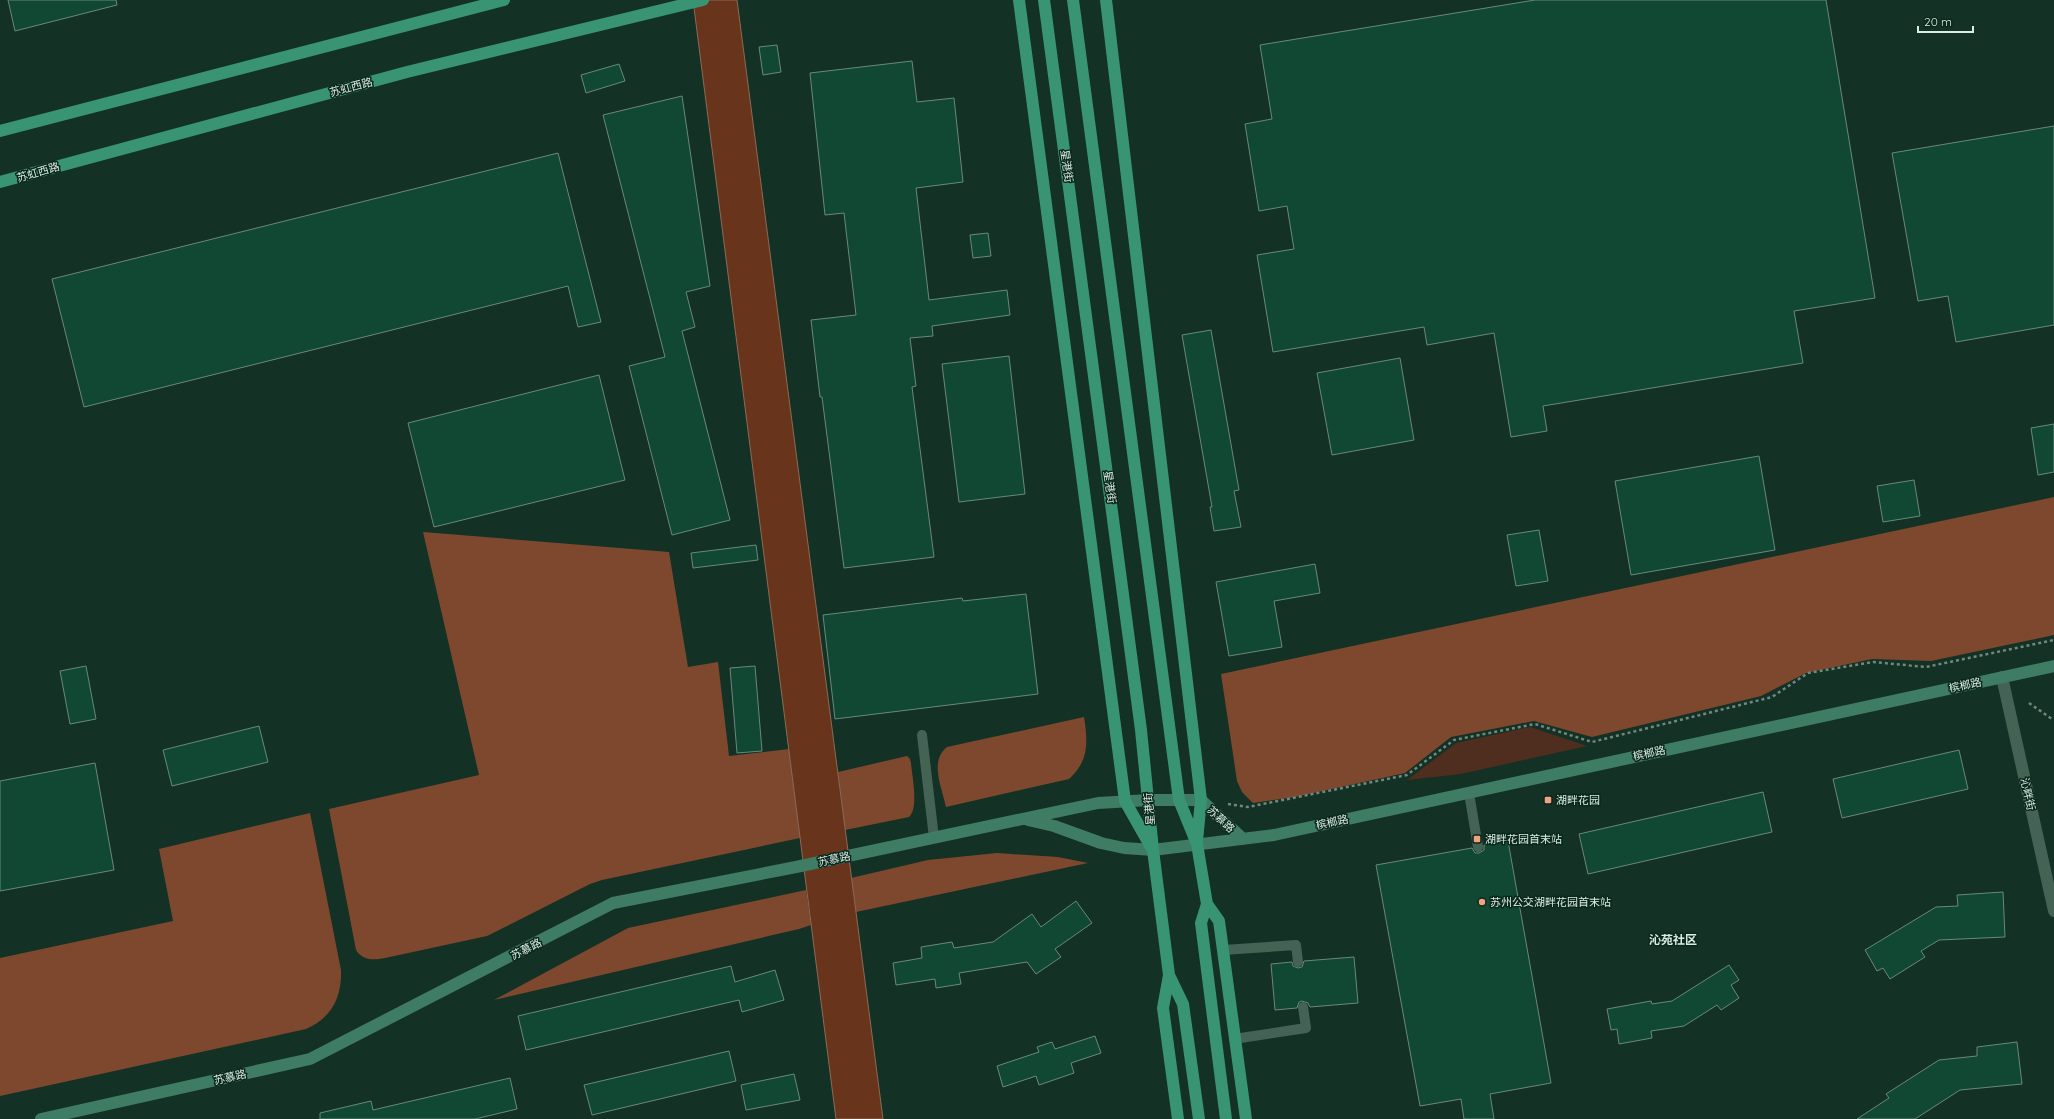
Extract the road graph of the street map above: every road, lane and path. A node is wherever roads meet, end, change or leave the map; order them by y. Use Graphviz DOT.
graph roads {
  1 [pos="504,0"];
  2 [pos="703,0"];
  3 [pos="1019,0"];
  4 [pos="1044,0"];
  5 [pos="1073,0"];
  6 [pos="1106,0"];
  7 [pos="0,131"];
  8 [pos="0,182"];
  9 [pos="2054,640"];
  10 [pos="2054,666"];
  11 [pos="2002,677"];
  12 [pos="2029,703"];
  13 [pos="2052,719"];
  14 [pos="922,735"];
  15 [pos="1469,793"];
  16 [pos="1148,800"];
  17 [pos="1179,800"];
  18 [pos="1200,800"];
  19 [pos="1125,801"];
  20 [pos="1024,819"];
  21 [pos="934,838"];
  22 [pos="1243,839"];
  23 [pos="1197,844"];
  24 [pos="1478,846"];
  25 [pos="1153,850"];
  26 [pos="1207,904"];
  27 [pos="2054,911"];
  28 [pos="1223,950"];
  29 [pos="1298,962"];
  30 [pos="1169,975"];
  31 [pos="1303,1008"];
  32 [pos="1234,1039"];
  33 [pos="41,1119"];
  34 [pos="1178,1119"];
  35 [pos="1199,1119"];
  36 [pos="1226,1119"];
  37 [pos="1246,1119"];
  1 -- 7 [label="main road"];
  2 -- 8 [label="main road, 苏虹西路"];
  3 -- 19 [label="main road"];
  4 -- 16 [label="main road, 星港街"];
  5 -- 17 [label="main road"];
  6 -- 18 [label="main road"];
  9 -- 18 [label="path"];
  10 -- 11 [label="main road, 槟榔路"];
  11 -- 15 [label="main road, 槟榔路"];
  11 -- 27 [label="street, 沁畔街"];
  12 -- 13 [label="path"];
  14 -- 21 [label="lane"];
  15 -- 22 [label="main road, 槟榔路"];
  15 -- 24 [label="lane"];
  16 -- 17 [label="main road, 苏慕路"];
  16 -- 19 [label="main road, 苏慕路"];
  16 -- 25 [label="main road, 星港街"];
  17 -- 18 [label="main road, 苏慕路"];
  17 -- 23 [label="main road"];
  18 -- 22 [label="main road, 苏慕路"];
  18 -- 23 [label="main road"];
  19 -- 20 [label="main road, 苏慕路"];
  19 -- 25 [label="main road"];
  20 -- 21 [label="main road, 苏慕路"];
  20 -- 25 [label="main road, 苏慕路"];
  21 -- 33 [label="main road, 苏慕路"];
  22 -- 23 [label="main road, 苏慕路"];
  23 -- 25 [label="main road, 苏慕路"];
  23 -- 26 [label="main road"];
  25 -- 30 [label="main road, 星港街"];
  26 -- 28 [label="main road"];
  26 -- 36 [label="main road"];
  28 -- 29 [label="lane"];
  28 -- 32 [label="main road"];
  30 -- 34 [label="main road, 星港街"];
  30 -- 35 [label="main road, 星港街"];
  31 -- 32 [label="lane"];
  32 -- 37 [label="main road"];
}
